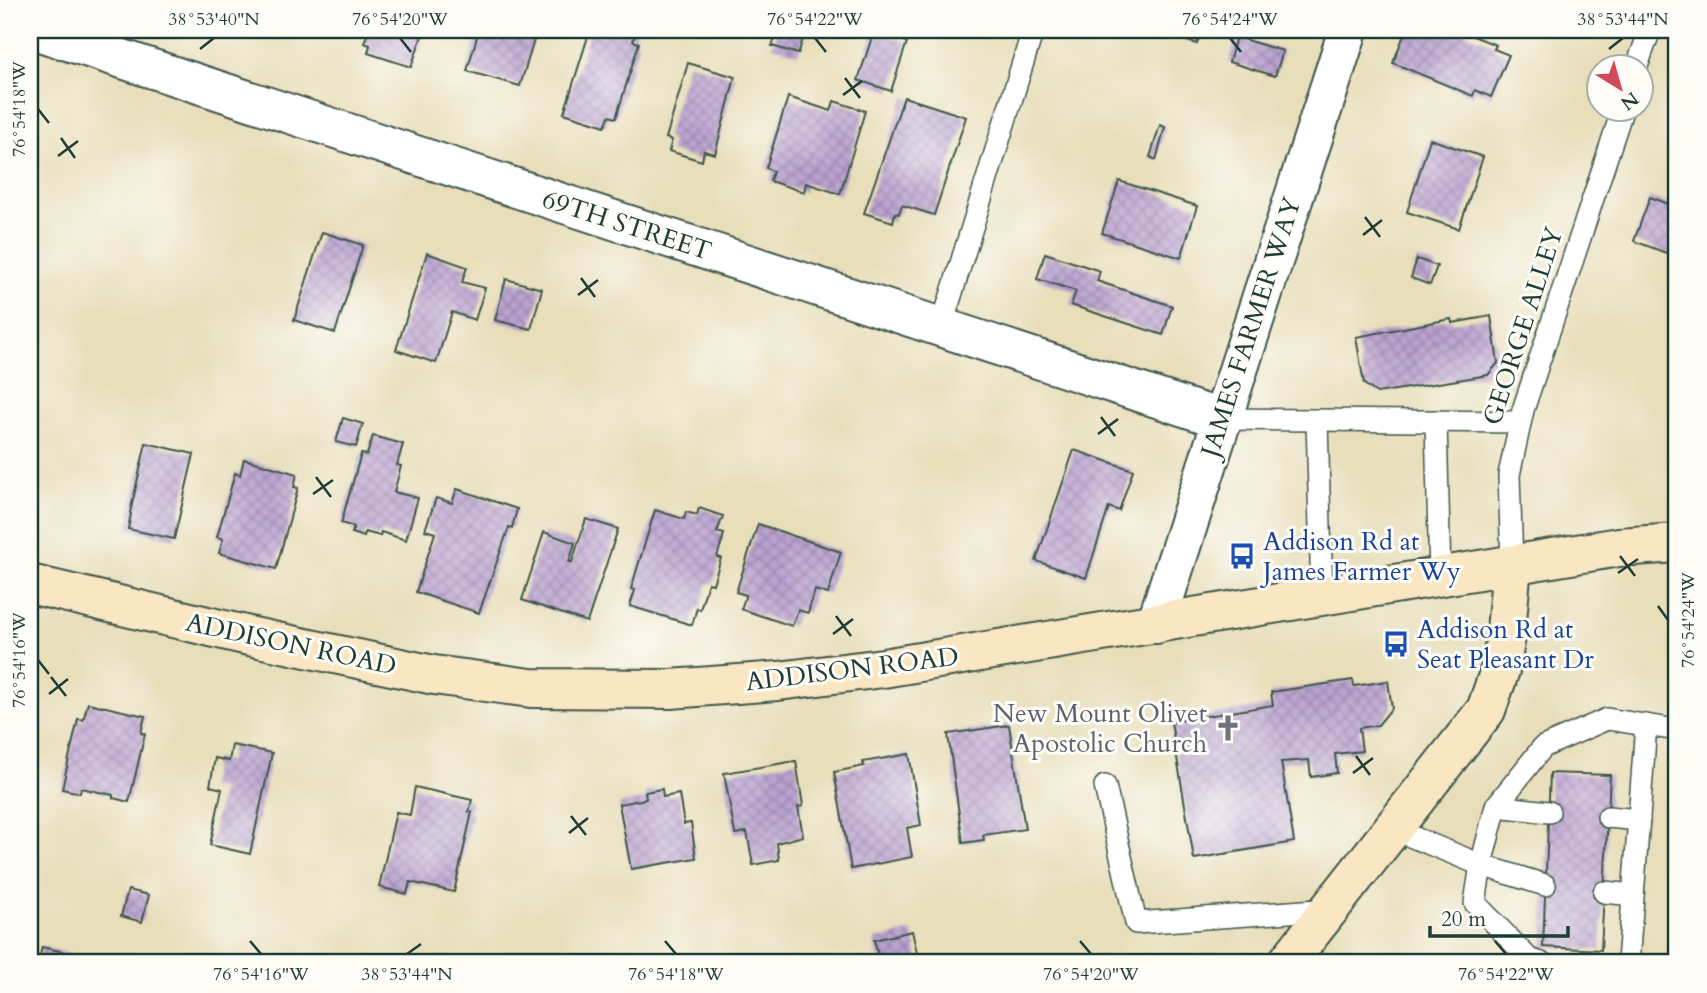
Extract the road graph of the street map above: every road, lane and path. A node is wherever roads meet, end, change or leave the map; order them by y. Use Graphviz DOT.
graph roads {
  1 [pos="34,30"];
  2 [pos="1033,30"];
  3 [pos="1348,30"];
  4 [pos="1650,30"];
  5 [pos="1642,52"];
  6 [pos="1618,122"];
  7 [pos="942,328"];
  8 [pos="1221,419"];
  9 [pos="1317,420"];
  10 [pos="1436,421"];
  11 [pos="1520,422"];
  12 [pos="1677,543"];
  13 [pos="1512,565"];
  14 [pos="1440,577"];
  15 [pos="30,584"];
  16 [pos="1322,597"];
  17 [pos="1156,624"];
  18 [pos="1646,725"];
  19 [pos="1677,730"];
  20 [pos="1105,786"];
  21 [pos="1496,806"];
  22 [pos="1549,812"];
  23 [pos="1608,817"];
  24 [pos="1639,820"];
  25 [pos="1393,829"];
  26 [pos="1481,865"];
  27 [pos="1545,885"];
  28 [pos="1604,892"];
  29 [pos="1633,895"];
  30 [pos="1330,909"];
  31 [pos="1287,963"];
  32 [pos="1541,963"];
  33 [pos="1628,963"];
  1 -- 7 [label="street, 69TH STREET"];
  2 -- 7 [label="lane"];
  3 -- 8 [label="street, JAMES FARMER WAY"];
  4 -- 5 [label="lane"];
  6 -- 11 [label="lane, GEORGE ALLEY"];
  7 -- 8 [label="street, 69TH STREET"];
  8 -- 9 [label="lane"];
  8 -- 17 [label="street, JAMES FARMER WAY"];
  9 -- 10 [label="lane"];
  9 -- 16 [label="lane"];
  10 -- 11 [label="lane"];
  10 -- 14 [label="lane"];
  11 -- 13 [label="lane, GEORGE ALLEY"];
  12 -- 13 [label="main road, ADDISON ROAD"];
  13 -- 14 [label="main road, ADDISON ROAD"];
  13 -- 25 [label="main road"];
  14 -- 16 [label="main road, ADDISON ROAD"];
  15 -- 17 [label="main road, ADDISON ROAD"];
  16 -- 17 [label="main road, ADDISON ROAD"];
  18 -- 19 [label="lane"];
  18 -- 21 [label="lane"];
  18 -- 24 [label="lane"];
  20 -- 30 [label="lane"];
  21 -- 22 [label="lane"];
  21 -- 26 [label="lane"];
  23 -- 24 [label="lane"];
  24 -- 29 [label="lane"];
  25 -- 26 [label="lane"];
  25 -- 30 [label="main road"];
  26 -- 27 [label="lane"];
  26 -- 32 [label="lane"];
  28 -- 29 [label="lane"];
  29 -- 33 [label="lane"];
  30 -- 31 [label="main road"];
}
